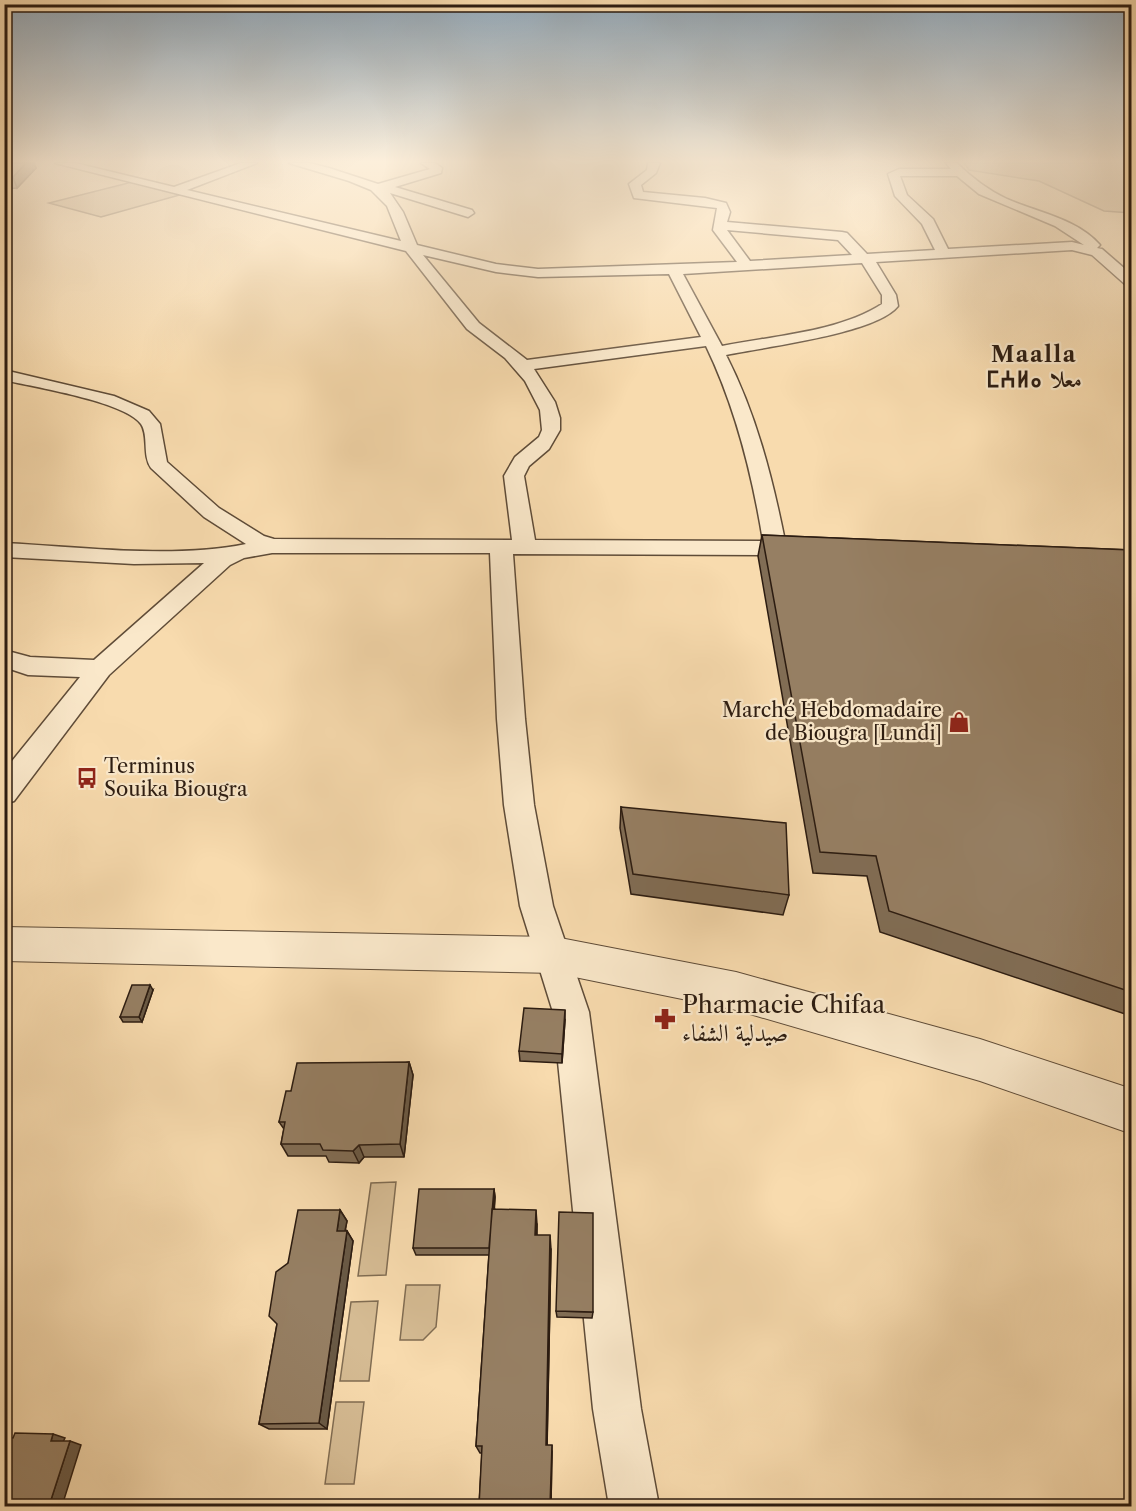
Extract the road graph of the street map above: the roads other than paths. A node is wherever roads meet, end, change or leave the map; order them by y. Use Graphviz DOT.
graph roads {
  1 [pos="355,234"];
  2 [pos="405,234"];
  3 [pos="723,234"];
  4 [pos="806,234"];
  5 [pos="934,234"];
  6 [pos="1076,234"];
  7 [pos="411,247"];
  8 [pos="1097,252"];
  9 [pos="943,253"];
  10 [pos="864,258"];
  11 [pos="746,265"];
  12 [pos="674,270"];
  13 [pos="1131,283"];
  14 [pos="713,346"];
  15 [pos="522,366"];
  16 [pos="4,375"];
  17 [pos="272,546"];
  18 [pos="775,547"];
  19 [pos="513,548"];
  20 [pos="821,549"];
  21 [pos="4,550"];
  22 [pos="229,556"];
  23 [pos="4,658"];
  24 [pos="100,669"];
  25 [pos="4,793"];
  26 [pos="4,944"];
  27 [pos="555,955"];
  28 [pos="1131,1112"];
  29 [pos="634,1506"];
  1 -- 7 [label="street"];
  2 -- 7 [label="street"];
  3 -- 11 [label="street"];
  4 -- 10 [label="street"];
  5 -- 9 [label="street"];
  6 -- 8 [label="street"];
  7 -- 12 [label="street"];
  7 -- 15 [label="street"];
  8 -- 9 [label="street"];
  8 -- 13 [label="street"];
  9 -- 10 [label="street"];
  10 -- 11 [label="street"];
  10 -- 14 [label="street"];
  11 -- 12 [label="street"];
  12 -- 14 [label="street"];
  14 -- 15 [label="street"];
  14 -- 18 [label="street"];
  15 -- 19 [label="street"];
  16 -- 17 [label="street"];
  17 -- 19 [label="street"];
  17 -- 22 [label="street"];
  18 -- 19 [label="street"];
  18 -- 20 [label="street"];
  19 -- 27 [label="street"];
  21 -- 22 [label="street"];
  22 -- 24 [label="street"];
  23 -- 24 [label="street"];
  24 -- 25 [label="street"];
  26 -- 27 [label="street"];
  27 -- 28 [label="street"];
  27 -- 29 [label="street"];
}
